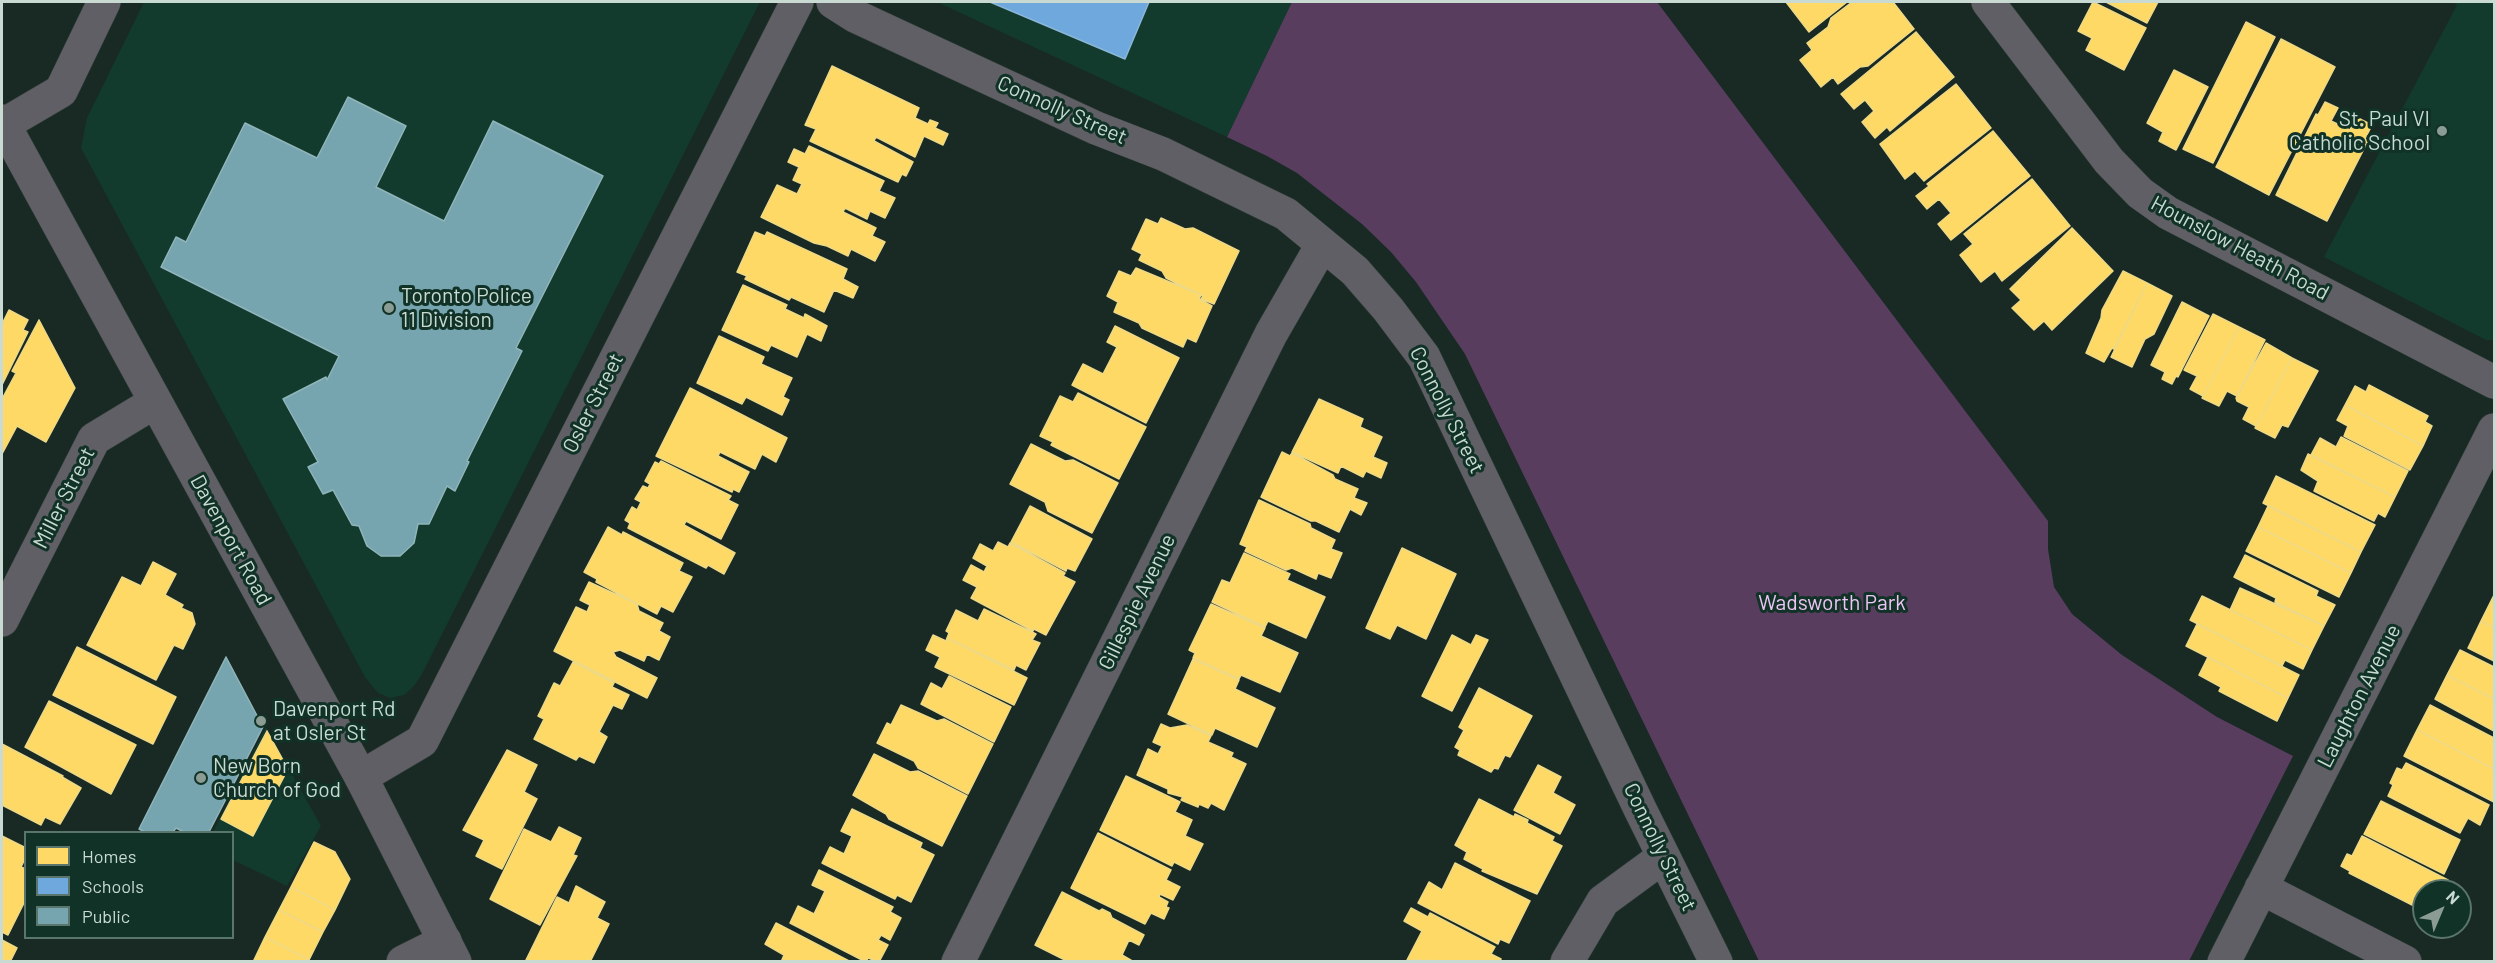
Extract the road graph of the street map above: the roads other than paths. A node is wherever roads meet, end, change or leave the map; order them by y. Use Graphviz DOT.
graph roads {
  1 [pos="104,2"];
  2 [pos="797,2"];
  3 [pos="833,2"];
  4 [pos="1988,2"];
  5 [pos="2,123"];
  6 [pos="1322,245"];
  7 [pos="2494,382"];
  8 [pos="155,402"];
  9 [pos="2492,444"];
  10 [pos="2,620"];
  11 [pos="361,777"];
  12 [pos="1663,857"];
  13 [pos="2261,888"];
  14 [pos="450,951"];
  15 [pos="404,962"];
  16 [pos="958,962"];
  17 [pos="1568,962"];
  18 [pos="1716,962"];
  19 [pos="2224,962"];
  20 [pos="2405,962"];
  1 -- 5 [label="street"];
  2 -- 11 [label="street, Osler Street"];
  3 -- 6 [label="street, Connolly Street"];
  4 -- 7 [label="street, Hounslow Heath Road"];
  5 -- 8 [label="street, Davenport Road"];
  6 -- 12 [label="street, Connolly Street"];
  6 -- 16 [label="street, Gillespie Avenue"];
  8 -- 10 [label="street, Miller Street"];
  8 -- 11 [label="street, Davenport Road"];
  9 -- 13 [label="street, Laughton Avenue"];
  11 -- 14 [label="street, Davenport Road"];
  12 -- 17 [label="street"];
  12 -- 18 [label="street, Connolly Street"];
  13 -- 19 [label="street, Laughton Avenue"];
  13 -- 20 [label="street"];
  14 -- 15 [label="street"];
}
